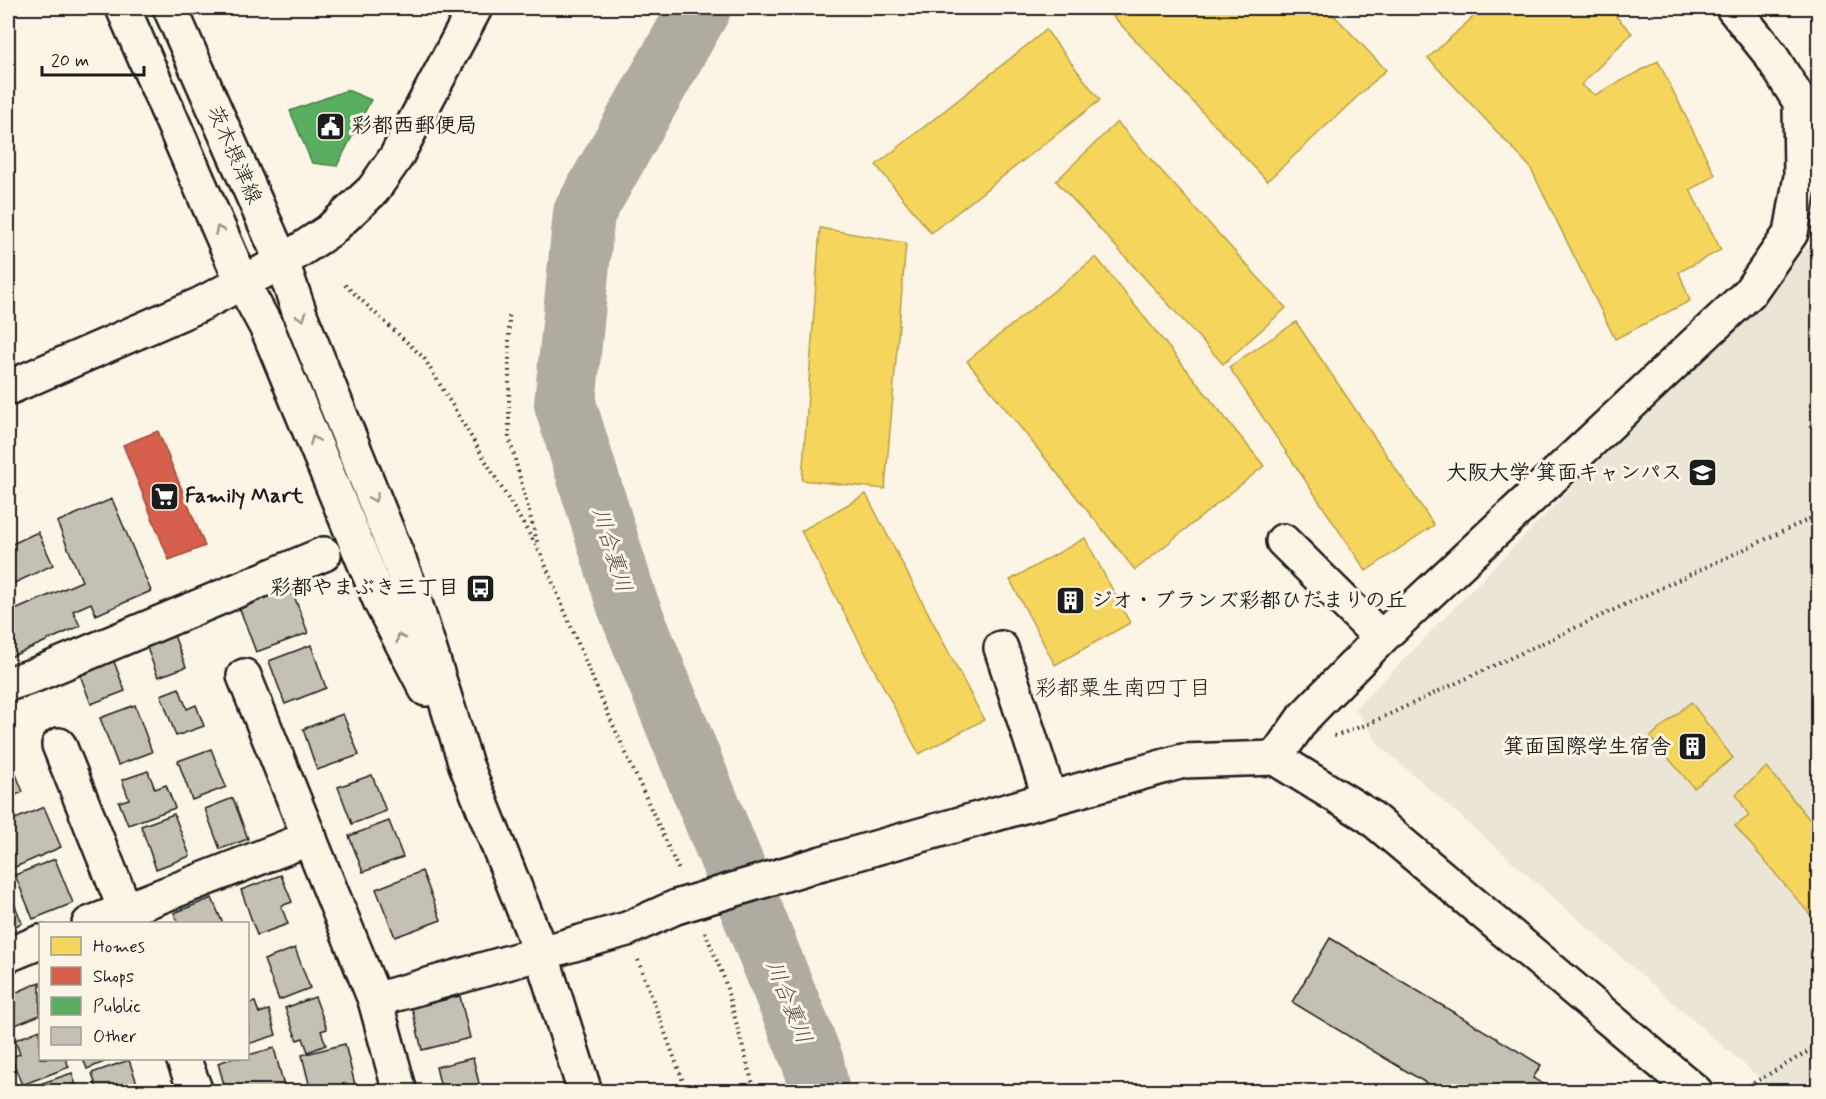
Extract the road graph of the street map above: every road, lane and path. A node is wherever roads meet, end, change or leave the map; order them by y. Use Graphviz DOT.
graph roads {
  1 [pos="123,8"];
  2 [pos="170,8"];
  3 [pos="475,8"];
  4 [pos="1733,8"];
  5 [pos="282,262"];
  6 [pos="243,284"];
  7 [pos="345,285"];
  8 [pos="509,316"];
  9 [pos="8,388"];
  10 [pos="1818,515"];
  11 [pos="1283,541"];
  12 [pos="540,552"];
  13 [pos="324,554"];
  14 [pos="1381,638"];
  15 [pos="1001,648"];
  16 [pos="244,676"];
  17 [pos="8,684"];
  18 [pos="1325,740"];
  19 [pos="59,746"];
  20 [pos="1275,758"];
  21 [pos="466,765"];
  22 [pos="1050,799"];
  23 [pos="310,838"];
  24 [pos="677,865"];
  25 [pos="128,916"];
  26 [pos="99,922"];
  27 [pos="627,929"];
  28 [pos="39,942"];
  29 [pos="542,953"];
  30 [pos="8,955"];
  31 [pos="724,978"];
  32 [pos="375,1000"];
  33 [pos="1818,1046"];
  34 [pos="183,1060"];
  35 [pos="196,1092"];
  36 [pos="400,1092"];
  37 [pos="585,1092"];
  38 [pos="687,1092"];
  39 [pos="755,1092"];
  40 [pos="1696,1092"];
  41 [pos="1738,1092"];
  6 -- 1 [label="street, 茨木摂津線, one-way"];
  2 -- 5 [label="street, 茨木摂津線"];
  3 -- 5 [label="street"];
  4 -- 14 [label="street"];
  5 -- 6 [label="street"];
  5 -- 21 [label="street, 茨木摂津線, one-way"];
  6 -- 9 [label="street"];
  21 -- 6 [label="street, 茨木摂津線, one-way"];
  7 -- 12 [label="path"];
  8 -- 12 [label="path"];
  10 -- 18 [label="path"];
  11 -- 14 [label="street"];
  12 -- 24 [label="path"];
  13 -- 17 [label="street"];
  14 -- 20 [label="street"];
  15 -- 22 [label="street"];
  16 -- 23 [label="street"];
  19 -- 25 [label="street"];
  20 -- 22 [label="street"];
  20 -- 40 [label="street"];
  21 -- 29 [label="street"];
  22 -- 27 [label="street, bridge"];
  23 -- 25 [label="street"];
  23 -- 32 [label="street"];
  25 -- 26 [label="street"];
  27 -- 29 [label="street"];
  27 -- 38 [label="path"];
  28 -- 30 [label="street"];
  29 -- 32 [label="street"];
  29 -- 37 [label="street"];
  31 -- 39 [label="path"];
  32 -- 36 [label="street"];
  33 -- 41 [label="path"];
  34 -- 35 [label="street"];
}
